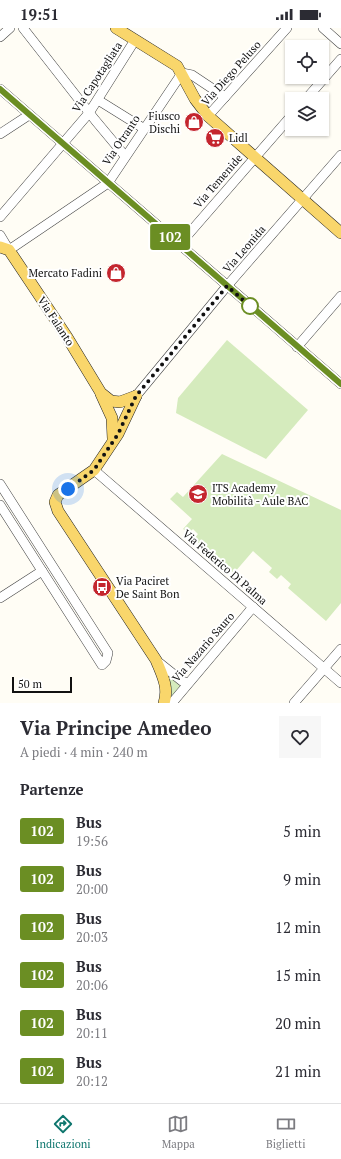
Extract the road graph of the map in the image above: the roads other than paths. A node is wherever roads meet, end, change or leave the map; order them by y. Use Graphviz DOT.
graph roads {
  1 [pos="10,28"];
  2 [pos="23,28"];
  3 [pos="116,28"];
  4 [pos="287,28"];
  5 [pos="323,28"];
  6 [pos="0,37"];
  7 [pos="135,40"];
  8 [pos="341,44"];
  9 [pos="341,59"];
  10 [pos="182,73"];
  11 [pos="0,89"];
  12 [pos="312,92"];
  13 [pos="225,97"];
  14 [pos="98,100"];
  15 [pos="89,113"];
  16 [pos="29,115"];
  17 [pos="208,116"];
  18 [pos="285,123"];
  19 [pos="143,128"];
  20 [pos="0,134"];
  21 [pos="62,144"];
  22 [pos="341,155"];
  23 [pos="125,156"];
  24 [pos="255,157"];
  25 [pos="108,183"];
  26 [pos="303,200"];
  27 [pos="0,216"];
  28 [pos="341,233"];
  29 [pos="0,235"];
  30 [pos="179,245"];
  31 [pos="5,248"];
  32 [pos="227,286"];
  33 [pos="341,296"];
  34 [pos="297,347"];
  35 [pos="341,384"];
  36 [pos="100,393"];
  37 [pos="136,396"];
  38 [pos="113,439"];
  39 [pos="94,470"];
  40 [pos="0,484"];
  41 [pos="0,505"];
  42 [pos="42,571"];
  43 [pos="0,598"];
  44 [pos="253,607"];
  45 [pos="341,649"];
  46 [pos="156,660"];
  47 [pos="324,668"];
  48 [pos="188,683"];
  49 [pos="341,683"];
  50 [pos="164,703"];
  51 [pos="172,703"];
  52 [pos="294,703"];
  1 -- 6 [label="street"];
  2 -- 15 [label="street"];
  3 -- 7 [label="main road"];
  4 -- 13 [label="street, Via Diego Peluso"];
  5 -- 8 [label="street"];
  7 -- 10 [label="main road"];
  7 -- 14 [label="street, Via Capotagliata"];
  9 -- 12 [label="street"];
  10 -- 13 [label="street"];
  10 -- 17 [label="main road"];
  10 -- 19 [label="street, Via Otranto"];
  11 -- 16 [label="street"];
  13 -- 17 [label="street, Via Diego Peluso"];
  14 -- 15 [label="street, Via Capotagliata"];
  14 -- 19 [label="street"];
  15 -- 21 [label="street, Via Capotagliata"];
  15 -- 23 [label="street"];
  16 -- 20 [label="street"];
  16 -- 21 [label="street"];
  17 -- 24 [label="main road"];
  18 -- 24 [label="street, Via Temenide"];
  19 -- 23 [label="street, Via Otranto"];
  21 -- 25 [label="street"];
  21 -- 27 [label="street, Via Capotagliata"];
  22 -- 26 [label="street, Via Leonida"];
  23 -- 25 [label="street, Via Otranto"];
  24 -- 26 [label="main road"];
  24 -- 30 [label="street, Via Temenide"];
  25 -- 30 [label="street"];
  25 -- 31 [label="street, Via Otranto"];
  26 -- 28 [label="main road"];
  26 -- 32 [label="street, Via Leonida"];
  29 -- 31 [label="street, Via Falanto"];
  30 -- 32 [label="street"];
  31 -- 36 [label="main road, Via Falanto"];
  32 -- 34 [label="street"];
  32 -- 37 [label="street, Via Leonida"];
  33 -- 34 [label="street"];
  34 -- 35 [label="street"];
  36 -- 37 [label="main road"];
  36 -- 38 [label="main road, Via Falanto"];
  37 -- 38 [label="main road"];
  38 -- 39 [label="main road"];
  39 -- 44 [label="street, Via Federico Di Palma"];
  39 -- 46 [label="main road"];
  40 -- 42 [label="street"];
  41 -- 42 [label="street"];
  42 -- 43 [label="street"];
  44 -- 47 [label="street, Via Federico Di Palma"];
  44 -- 48 [label="street, Via Nazario Sauro"];
  45 -- 47 [label="street"];
  46 -- 48 [label="street"];
  46 -- 50 [label="main road"];
  47 -- 49 [label="street, Via Federico Di Palma"];
  47 -- 52 [label="street"];
  48 -- 51 [label="street, Via Nazario Sauro"];
}
